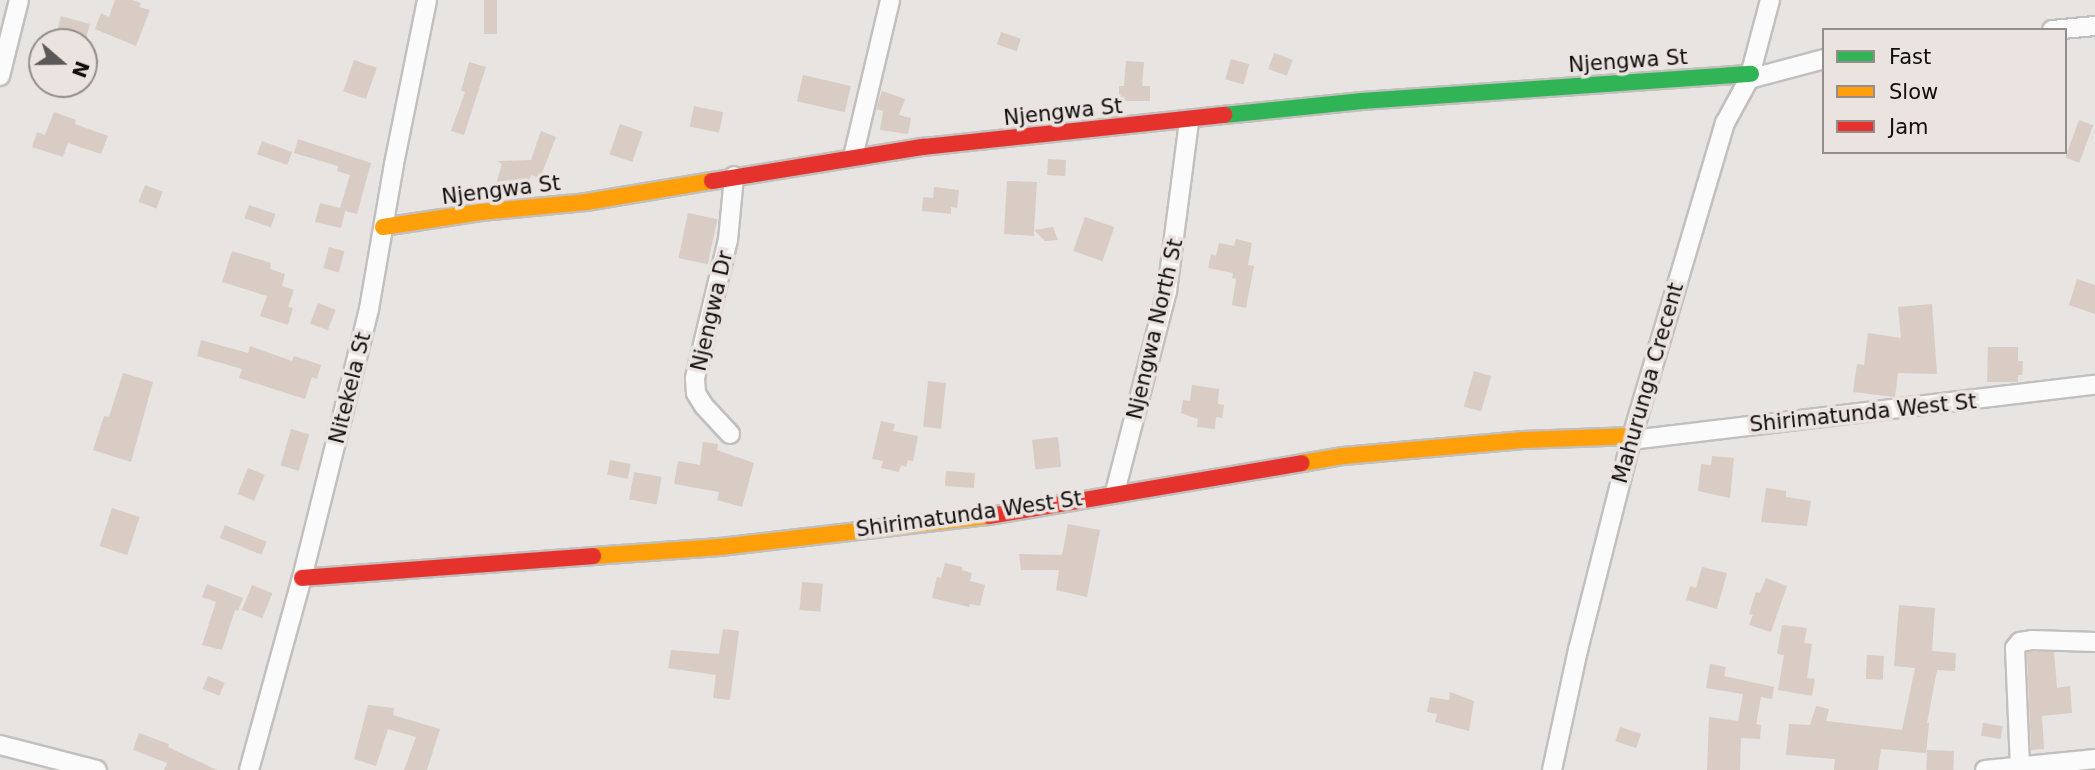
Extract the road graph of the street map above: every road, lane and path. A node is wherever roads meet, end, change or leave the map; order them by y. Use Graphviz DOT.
graph roads {
  1 [pos="19,0"];
  2 [pos="427,0"];
  3 [pos="890,0"];
  4 [pos="1770,0"];
  5 [pos="2095,26"];
  6 [pos="2067,29"];
  7 [pos="1822,59"];
  8 [pos="0,76"];
  9 [pos="1750,76"];
  10 [pos="1189,122"];
  11 [pos="853,157"];
  12 [pos="734,176"];
  13 [pos="383,227"];
  14 [pos="2095,385"];
  15 [pos="730,434"];
  16 [pos="1632,438"];
  17 [pos="1115,492"];
  18 [pos="302,578"];
  19 [pos="2095,642"];
  20 [pos="0,745"];
  21 [pos="2095,759"];
  22 [pos="2020,766"];
  23 [pos="97,770"];
  24 [pos="248,770"];
  25 [pos="1552,770"];
  26 [pos="1985,770"];
  1 -- 8 [label="street"];
  2 -- 13 [label="street, Nitekela St"];
  3 -- 11 [label="street"];
  4 -- 9 [label="street, Mahurunga Crecent"];
  5 -- 6 [label="street"];
  7 -- 9 [label="street"];
  9 -- 10 [label="street, Njengwa St"];
  9 -- 16 [label="street, Mahurunga Crecent"];
  10 -- 11 [label="street, Njengwa St"];
  10 -- 17 [label="street, Njengwa North St"];
  11 -- 12 [label="street, Njengwa St"];
  12 -- 13 [label="street, Njengwa St"];
  12 -- 15 [label="street, Njengwa Dr"];
  13 -- 18 [label="street, Nitekela St"];
  14 -- 16 [label="street, Shirimatunda West St"];
  16 -- 17 [label="street, Shirimatunda West St"];
  16 -- 25 [label="street, Mahurunga Crecent"];
  17 -- 18 [label="street, Shirimatunda West St"];
  18 -- 24 [label="street, Nitekela St"];
  19 -- 22 [label="street"];
  20 -- 23 [label="street"];
  21 -- 22 [label="street"];
  22 -- 26 [label="street"];
}
